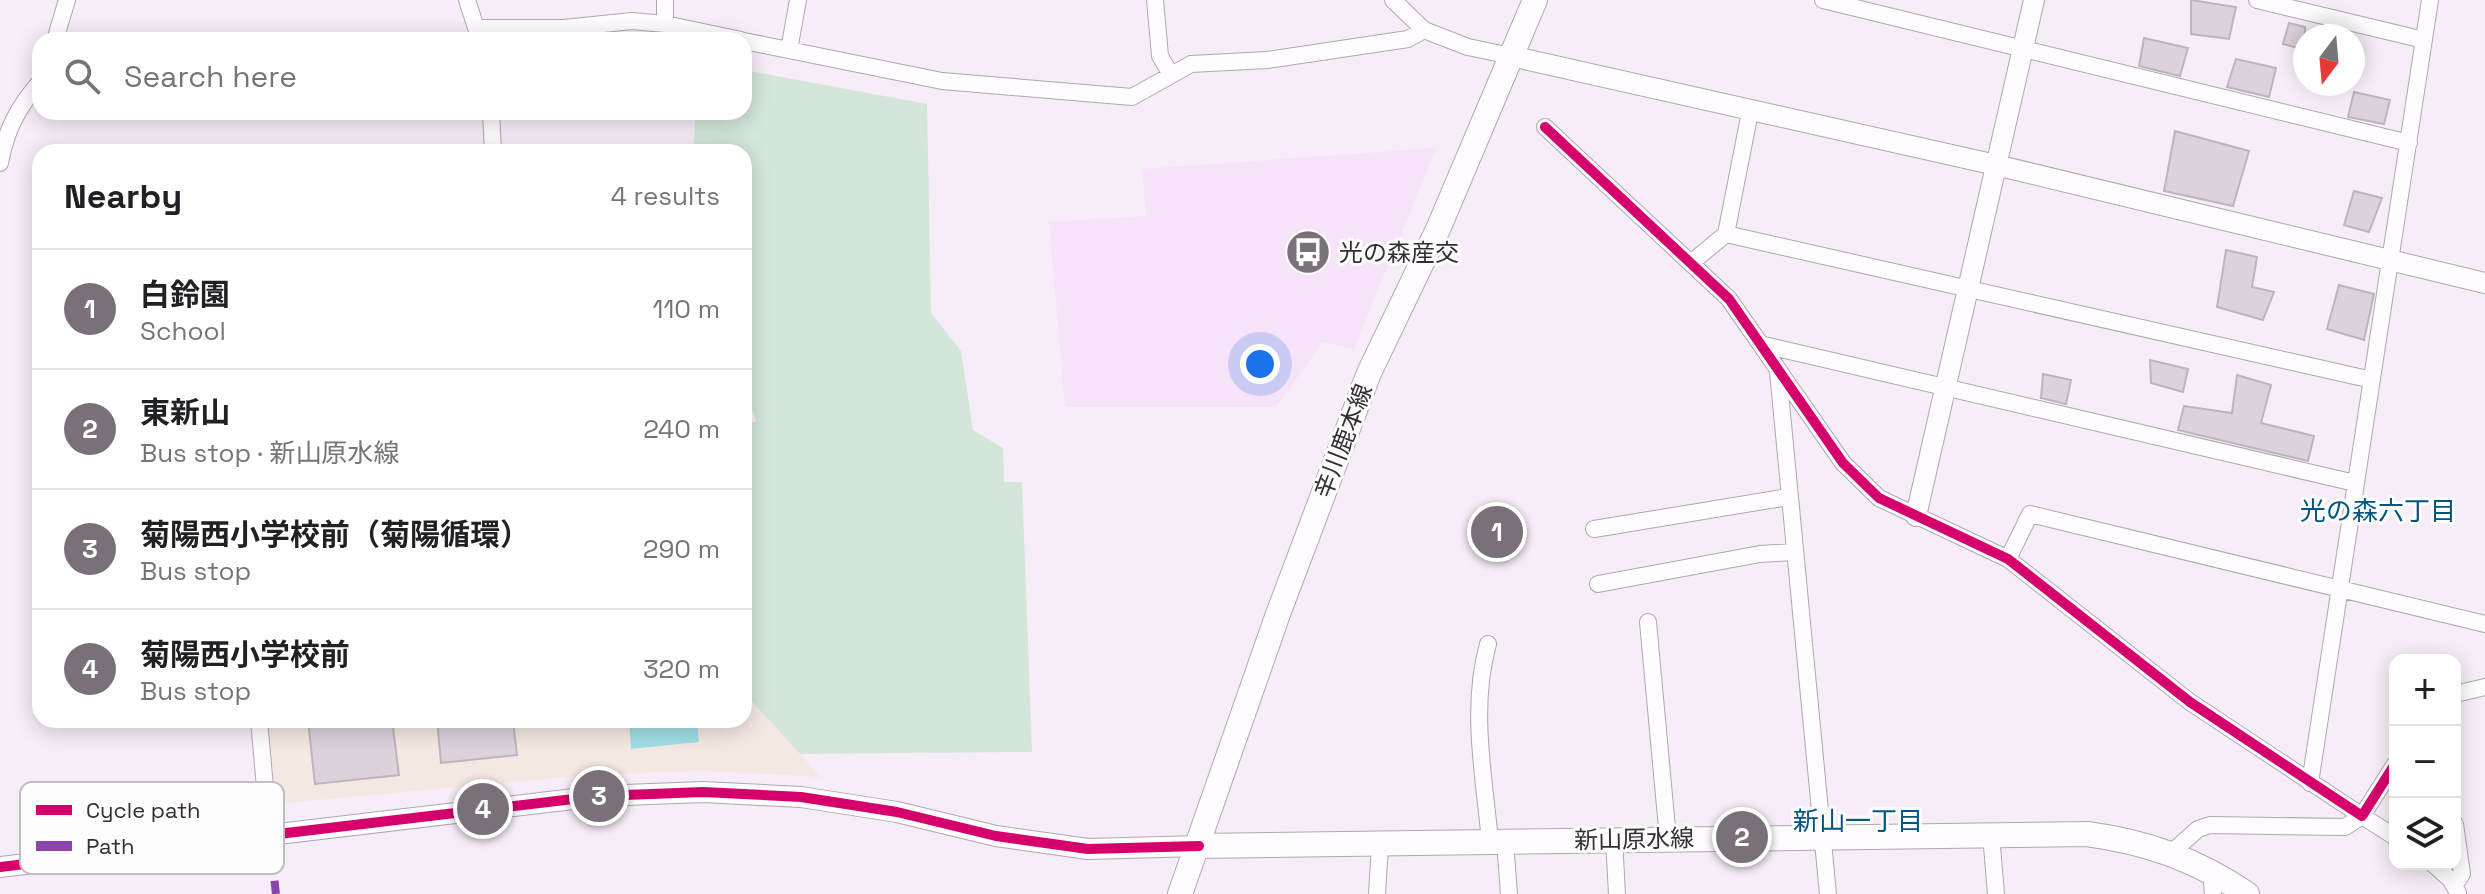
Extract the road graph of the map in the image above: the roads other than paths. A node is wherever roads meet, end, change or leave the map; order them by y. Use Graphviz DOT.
graph roads {
  1 [pos="67,0"];
  2 [pos="467,0"];
  3 [pos="665,0"];
  4 [pos="798,0"];
  5 [pos="1155,0"];
  6 [pos="1393,0"];
  7 [pos="1535,0"];
  8 [pos="1823,0"];
  9 [pos="2034,0"];
  10 [pos="2257,0"];
  11 [pos="2430,0"];
  12 [pos="665,24"];
  13 [pos="1424,30"];
  14 [pos="57,32"];
  15 [pos="477,32"];
  16 [pos="507,32"];
  17 [pos="704,32"];
  18 [pos="2424,40"];
  19 [pos="752,42"];
  20 [pos="789,50"];
  21 [pos="2024,50"];
  22 [pos="1511,56"];
  23 [pos="1170,73"];
  24 [pos="32,91"];
  25 [pos="1750,112"];
  26 [pos="491,120"];
  27 [pos="1545,127"];
  28 [pos="2409,143"];
  29 [pos="493,144"];
  30 [pos="0,163"];
  31 [pos="1996,165"];
  32 [pos="1726,234"];
  33 [pos="1692,262"];
  34 [pos="2391,262"];
  35 [pos="2485,283"];
  36 [pos="1968,289"];
  37 [pos="1764,345"];
  38 [pos="1778,370"];
  39 [pos="2372,380"];
  40 [pos="1945,390"];
  41 [pos="2355,483"];
  42 [pos="1788,497"];
  43 [pos="1916,516"];
  44 [pos="1594,529"];
  45 [pos="1794,552"];
  46 [pos="2008,559"];
  47 [pos="1598,584"];
  48 [pos="2341,587"];
  49 [pos="1648,622"];
  50 [pos="2485,624"];
  51 [pos="1488,644"];
  52 [pos="2485,687"];
  53 [pos="2461,693"];
  54 [pos="260,728"];
  55 [pos="2389,773"];
  56 [pos="264,782"];
  57 [pos="2310,783"];
  58 [pos="2362,816"];
  59 [pos="284,831"];
  60 [pos="2389,833"];
  61 [pos="1991,834"];
  62 [pos="1823,836"];
  63 [pos="1614,839"];
  64 [pos="1668,839"];
  65 [pos="1498,841"];
  66 [pos="1380,845"];
  67 [pos="1199,846"];
  68 [pos="2172,852"];
  69 [pos="20,864"];
  70 [pos="0,867"];
  71 [pos="2461,867"];
  72 [pos="2438,870"];
  73 [pos="2212,883"];
  74 [pos="2456,890"];
  75 [pos="1180,894"];
  76 [pos="1377,894"];
  77 [pos="1509,894"];
  78 [pos="1617,894"];
  79 [pos="1828,894"];
  80 [pos="1996,894"];
  81 [pos="2247,894"];
  1 -- 14 [label="street"];
  2 -- 15 [label="street"];
  3 -- 12 [label="street"];
  4 -- 20 [label="street"];
  5 -- 23 [label="street"];
  6 -- 13 [label="street"];
  7 -- 22 [label="main road, 辛川鹿本線"];
  8 -- 21 [label="street"];
  9 -- 21 [label="street"];
  10 -- 18 [label="street"];
  11 -- 18 [label="street"];
  12 -- 16 [label="street"];
  12 -- 17 [label="street"];
  13 -- 22 [label="street"];
  13 -- 23 [label="street"];
  18 -- 28 [label="street"];
  19 -- 20 [label="street"];
  20 -- 23 [label="street"];
  21 -- 28 [label="street"];
  21 -- 31 [label="street"];
  22 -- 25 [label="street"];
  22 -- 67 [label="main road, 辛川鹿本線"];
  24 -- 30 [label="street"];
  25 -- 31 [label="street"];
  25 -- 32 [label="street"];
  26 -- 29 [label="street"];
  27 -- 33 [label="street"];
  28 -- 34 [label="street"];
  31 -- 34 [label="street"];
  31 -- 36 [label="street"];
  32 -- 33 [label="street"];
  32 -- 36 [label="street"];
  33 -- 37 [label="street"];
  34 -- 35 [label="street"];
  34 -- 39 [label="street"];
  36 -- 39 [label="street"];
  36 -- 40 [label="street"];
  37 -- 38 [label="street"];
  37 -- 40 [label="street"];
  38 -- 42 [label="street"];
  38 -- 43 [label="street"];
  39 -- 41 [label="street"];
  40 -- 41 [label="street"];
  40 -- 43 [label="street"];
  41 -- 48 [label="street"];
  42 -- 44 [label="street"];
  42 -- 45 [label="street"];
  43 -- 46 [label="street"];
  45 -- 47 [label="street"];
  45 -- 62 [label="street"];
  46 -- 48 [label="street"];
  46 -- 57 [label="street"];
  48 -- 50 [label="street"];
  48 -- 57 [label="street"];
  49 -- 64 [label="street"];
  51 -- 65 [label="street"];
  52 -- 53 [label="street"];
  54 -- 56 [label="street"];
  55 -- 58 [label="street"];
  57 -- 58 [label="street"];
  58 -- 60 [label="street"];
  58 -- 68 [label="street"];
  59 -- 67 [label="street"];
  61 -- 62 [label="main road, 新山原水線"];
  61 -- 68 [label="main road, 新山原水線"];
  61 -- 80 [label="street"];
  62 -- 64 [label="main road, 新山原水線"];
  62 -- 79 [label="street"];
  63 -- 64 [label="main road, 新山原水線"];
  63 -- 65 [label="main road, 新山原水線"];
  63 -- 78 [label="street"];
  65 -- 66 [label="main road, 新山原水線"];
  65 -- 77 [label="street"];
  66 -- 67 [label="main road, 新山原水線"];
  66 -- 76 [label="street"];
  67 -- 75 [label="main road, 辛川鹿本線"];
  68 -- 73 [label="main road, 新山原水線"];
  69 -- 70 [label="street"];
  71 -- 74 [label="street"];
  72 -- 74 [label="street"];
  73 -- 81 [label="main road, 新山原水線"];
}
